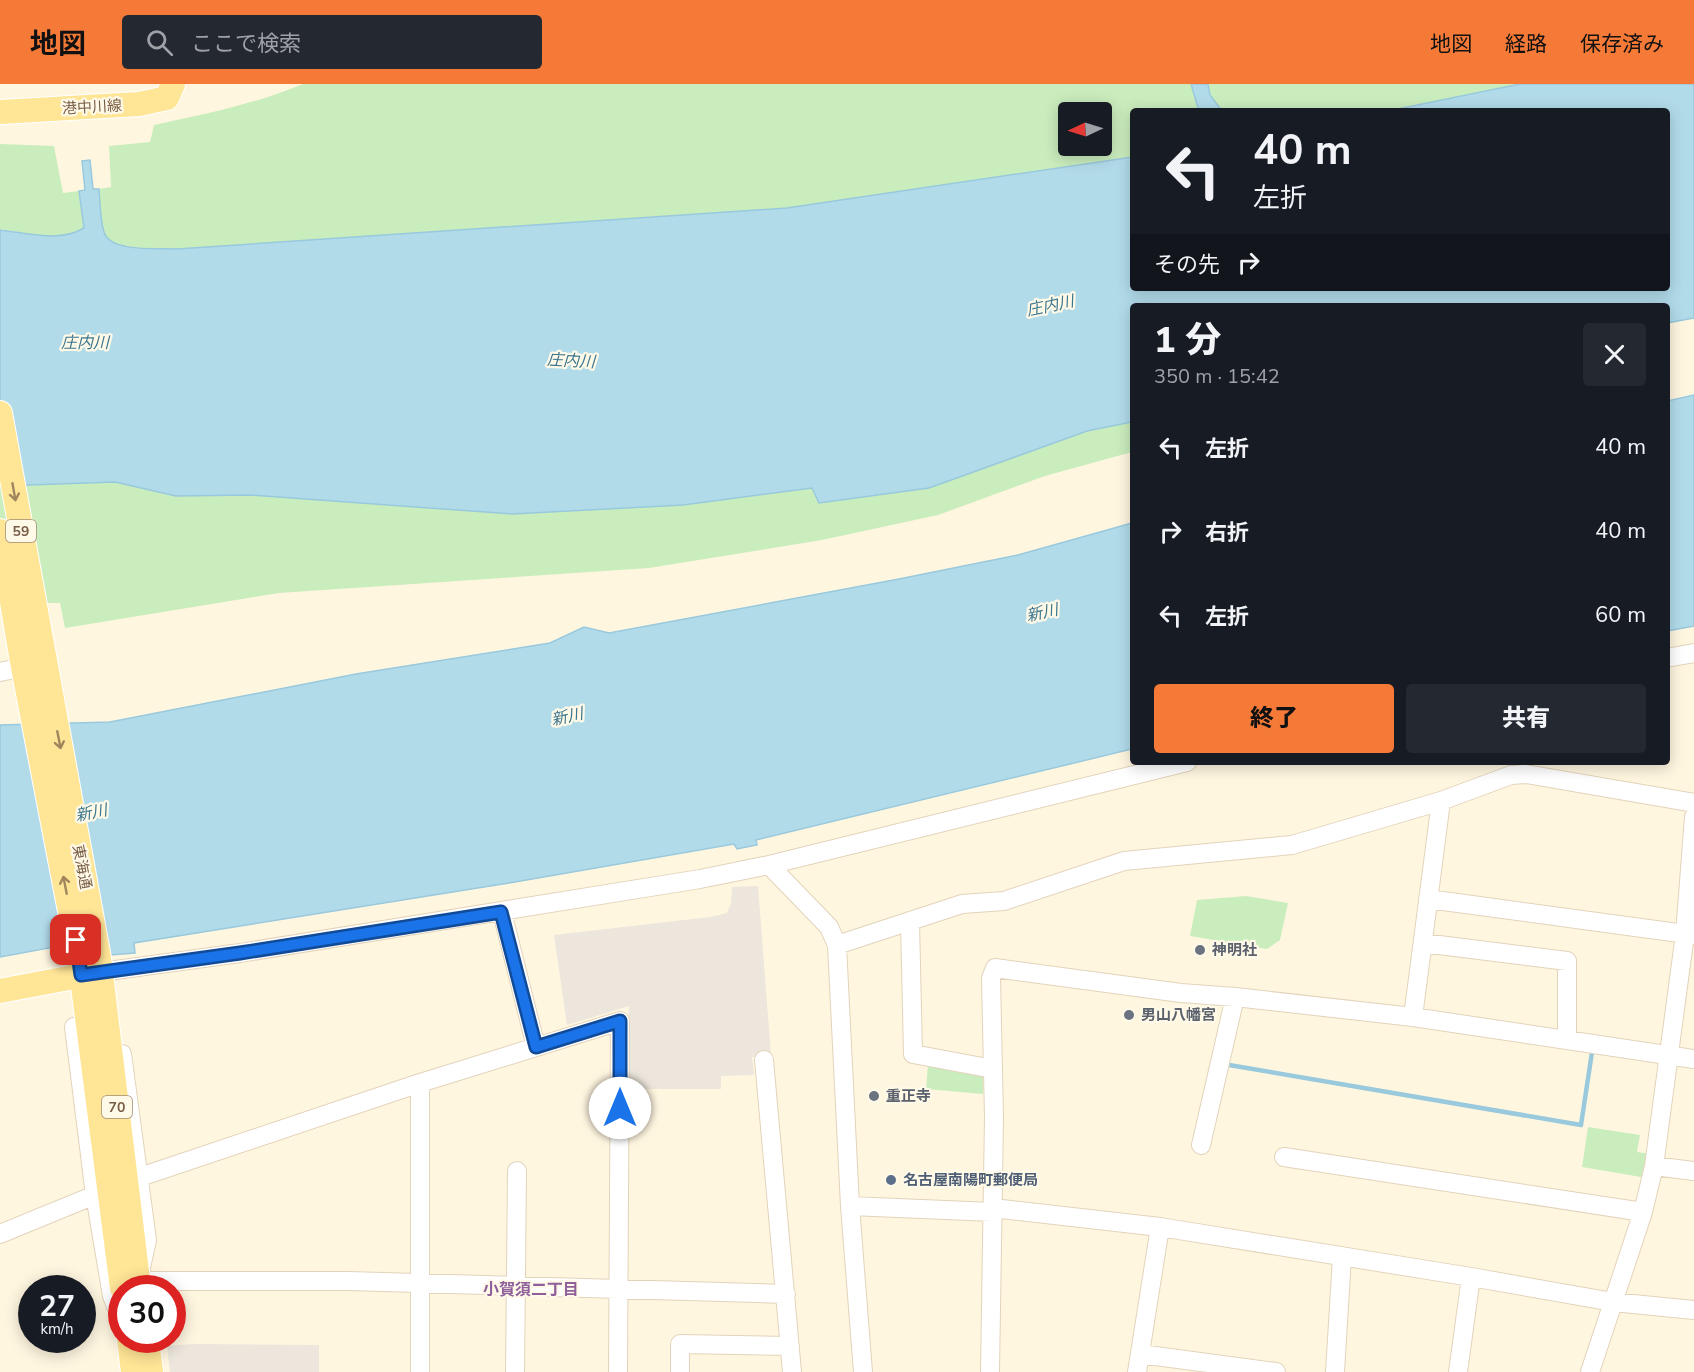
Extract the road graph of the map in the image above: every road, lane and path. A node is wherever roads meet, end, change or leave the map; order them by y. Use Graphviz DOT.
graph roads {
  1 [pos="173,84"];
  2 [pos="0,112"];
  3 [pos="0,413"];
  4 [pos="0,531"];
  5 [pos="1694,653"];
  6 [pos="1670,657"];
  7 [pos="29,667"];
  8 [pos="1175,765"];
  9 [pos="1441,801"];
  10 [pos="1694,803"];
  11 [pos="1694,817"];
  12 [pos="769,865"];
  13 [pos="1428,899"];
  14 [pos="501,912"];
  15 [pos="910,922"];
  16 [pos="1690,934"];
  17 [pos="1423,943"];
  18 [pos="837,945"];
  19 [pos="90,967"];
  20 [pos="0,991"];
  21 [pos="1235,997"];
  22 [pos="1413,1017"];
  23 [pos="114,1020"];
  24 [pos="77,1026"];
  25 [pos="1567,1040"];
  26 [pos="536,1047"];
  27 [pos="1670,1056"];
  28 [pos="1694,1059"];
  29 [pos="764,1060"];
  30 [pos="993,1069"];
  31 [pos="420,1083"];
  32 [pos="1201,1145"];
  33 [pos="1284,1157"];
  34 [pos="1654,1166"];
  35 [pos="517,1171"];
  36 [pos="1694,1171"];
  37 [pos="140,1177"];
  38 [pos="95,1195"];
  39 [pos="850,1206"];
  40 [pos="993,1210"];
  41 [pos="1643,1212"];
  42 [pos="1160,1227"];
  43 [pos="0,1234"];
  44 [pos="1342,1257"];
  45 [pos="108,1275"];
  46 [pos="132,1275"];
  47 [pos="136,1275"];
  48 [pos="1471,1277"];
  49 [pos="420,1283"];
  50 [pos="186,1285"];
  51 [pos="516,1285"];
  52 [pos="619,1290"];
  53 [pos="786,1294"];
  54 [pos="1613,1302"];
  55 [pos="1694,1310"];
  56 [pos="790,1346"];
  57 [pos="130,1353"];
  58 [pos="149,1353"];
  59 [pos="1138,1363"];
  60 [pos="133,1372"];
  61 [pos="151,1372"];
  62 [pos="420,1372"];
  63 [pos="515,1372"];
  64 [pos="618,1372"];
  65 [pos="680,1372"];
  66 [pos="792,1372"];
  67 [pos="863,1372"];
  68 [pos="990,1372"];
  69 [pos="1269,1372"];
  70 [pos="1335,1372"];
  71 [pos="1458,1372"];
  72 [pos="1590,1372"];
  1 -- 2 [label="main road, 港中川線"];
  3 -- 7 [label="main road, 東海通 / 59, one-way"];
  4 -- 7 [label="main road, 東海通 / 59"];
  5 -- 6 [label="street"];
  7 -- 19 [label="main road, 東海通 / 59"];
  8 -- 12 [label="street"];
  9 -- 10 [label="street"];
  9 -- 13 [label="street"];
  9 -- 15 [label="street"];
  11 -- 16 [label="street"];
  12 -- 14 [label="street"];
  12 -- 18 [label="street"];
  13 -- 16 [label="street"];
  13 -- 17 [label="street"];
  14 -- 19 [label="street"];
  14 -- 26 [label="street"];
  15 -- 18 [label="street"];
  15 -- 30 [label="street"];
  16 -- 27 [label="street"];
  17 -- 22 [label="street"];
  17 -- 25 [label="street"];
  18 -- 39 [label="street"];
  19 -- 20 [label="main road"];
  19 -- 46 [label="main road, 東海通 / 70"];
  21 -- 22 [label="street"];
  21 -- 30 [label="street"];
  21 -- 32 [label="street"];
  22 -- 25 [label="street"];
  23 -- 37 [label="street"];
  24 -- 38 [label="street"];
  25 -- 27 [label="street"];
  26 -- 31 [label="street"];
  26 -- 52 [label="street"];
  27 -- 28 [label="street"];
  27 -- 34 [label="street"];
  29 -- 53 [label="street"];
  30 -- 40 [label="street"];
  31 -- 37 [label="street"];
  31 -- 49 [label="street"];
  33 -- 41 [label="street"];
  34 -- 36 [label="street"];
  34 -- 41 [label="street"];
  35 -- 51 [label="street"];
  37 -- 47 [label="street"];
  38 -- 43 [label="street"];
  38 -- 45 [label="street"];
  39 -- 40 [label="street"];
  39 -- 67 [label="street"];
  40 -- 42 [label="street"];
  40 -- 68 [label="street"];
  41 -- 54 [label="street"];
  42 -- 44 [label="street"];
  42 -- 59 [label="street"];
  44 -- 48 [label="street"];
  44 -- 70 [label="street"];
  48 -- 54 [label="street"];
  48 -- 71 [label="street"];
  49 -- 50 [label="street"];
  49 -- 51 [label="street"];
  49 -- 62 [label="street"];
  51 -- 52 [label="street"];
  51 -- 63 [label="street"];
  52 -- 53 [label="street"];
  52 -- 64 [label="street"];
  53 -- 56 [label="street"];
  54 -- 55 [label="street"];
  54 -- 72 [label="street"];
  56 -- 65 [label="street"];
  56 -- 66 [label="street"];
  57 -- 60 [label="main road"];
  58 -- 61 [label="main road"];
  59 -- 69 [label="street"];
}
